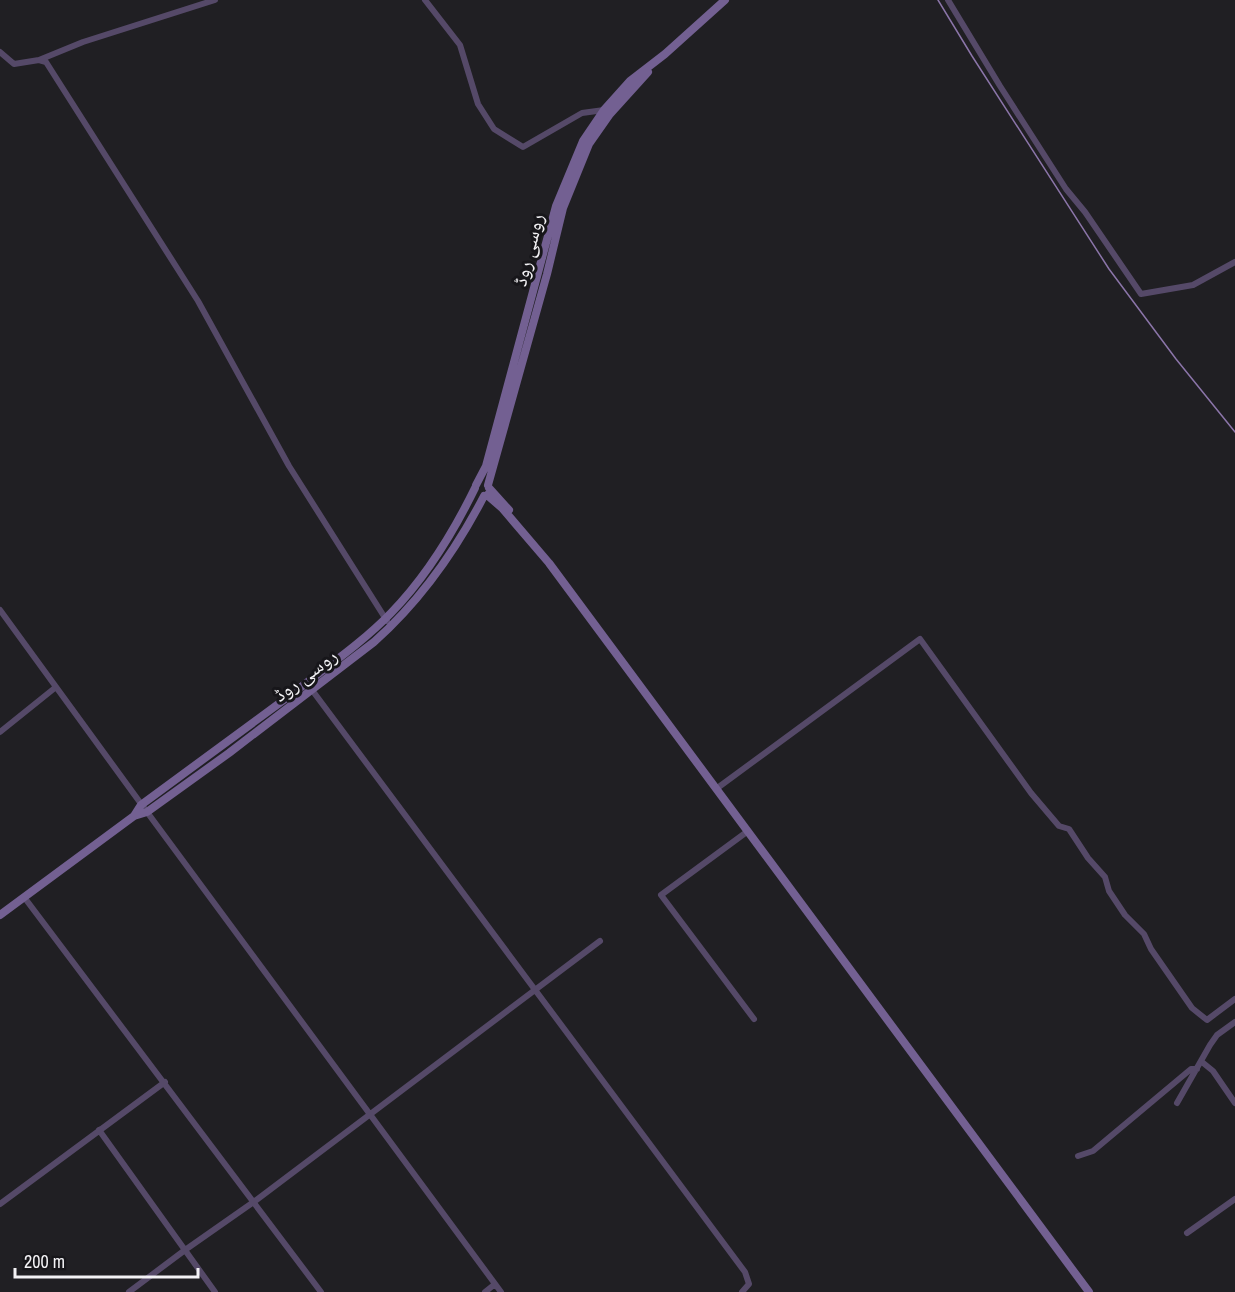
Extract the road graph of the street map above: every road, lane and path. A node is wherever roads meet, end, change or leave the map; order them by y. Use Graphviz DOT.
graph roads {
  1 [pos="215,0"];
  2 [pos="425,0"];
  3 [pos="725,0"];
  4 [pos="948,0"];
  5 [pos="0,52"];
  6 [pos="665,54"];
  7 [pos="39,60"];
  8 [pos="604,110"];
  9 [pos="1235,262"];
  10 [pos="476,487"];
  11 [pos="487,491"];
  12 [pos="0,610"];
  13 [pos="386,619"];
  14 [pos="391,627"];
  15 [pos="56,687"];
  16 [pos="312,690"];
  17 [pos="0,732"];
  18 [pos="716,789"];
  19 [pos="144,809"];
  20 [pos="748,831"];
  21 [pos="24,897"];
  22 [pos="0,915"];
  23 [pos="600,941"];
  24 [pos="536,990"];
  25 [pos="1235,999"];
  26 [pos="754,1019"];
  27 [pos="1235,1022"];
  28 [pos="1202,1062"];
  29 [pos="1197,1069"];
  30 [pos="165,1082"];
  31 [pos="1177,1103"];
  32 [pos="1235,1103"];
  33 [pos="369,1115"];
  34 [pos="99,1130"];
  35 [pos="1078,1156"];
  36 [pos="1235,1199"];
  37 [pos="255,1201"];
  38 [pos="0,1204"];
  39 [pos="1187,1233"];
  40 [pos="184,1250"];
  41 [pos="495,1284"];
  42 [pos="129,1292"];
  43 [pos="215,1292"];
  44 [pos="321,1292"];
  45 [pos="485,1292"];
  46 [pos="501,1292"];
  47 [pos="742,1292"];
  48 [pos="1089,1292"];
  1 -- 7 [label="street"];
  2 -- 8 [label="street"];
  3 -- 6 [label="main road, روسی روڈ"];
  4 -- 9 [label="street"];
  5 -- 7 [label="street"];
  6 -- 8 [label="main road, روسی روڈ"];
  6 -- 11 [label="main road, روسی روڈ"];
  7 -- 13 [label="street"];
  8 -- 10 [label="main road, روسی روڈ"];
  10 -- 11 [label="main road"];
  10 -- 13 [label="main road, روسی روڈ"];
  11 -- 14 [label="main road, روسی روڈ"];
  11 -- 18 [label="main road"];
  12 -- 15 [label="street"];
  13 -- 14 [label="street"];
  13 -- 19 [label="main road, روسی روڈ"];
  14 -- 16 [label="main road, روسی روڈ"];
  15 -- 17 [label="street"];
  15 -- 19 [label="street"];
  16 -- 19 [label="main road, روسی روڈ"];
  16 -- 24 [label="street"];
  18 -- 20 [label="main road"];
  18 -- 25 [label="street"];
  19 -- 21 [label="main road, روسی روڈ"];
  19 -- 33 [label="street"];
  20 -- 26 [label="street"];
  20 -- 48 [label="main road"];
  21 -- 22 [label="main road, روسی روڈ"];
  21 -- 30 [label="street"];
  23 -- 24 [label="street"];
  24 -- 33 [label="street"];
  24 -- 47 [label="street"];
  27 -- 28 [label="street"];
  28 -- 29 [label="street"];
  28 -- 32 [label="street"];
  29 -- 31 [label="street"];
  29 -- 35 [label="street"];
  30 -- 34 [label="street"];
  30 -- 37 [label="street"];
  33 -- 37 [label="street"];
  33 -- 41 [label="street"];
  34 -- 38 [label="street"];
  34 -- 40 [label="street"];
  36 -- 39 [label="street"];
  37 -- 40 [label="street"];
  37 -- 44 [label="street"];
  40 -- 42 [label="street"];
  40 -- 43 [label="street"];
  41 -- 45 [label="street"];
  41 -- 46 [label="street"];
}
